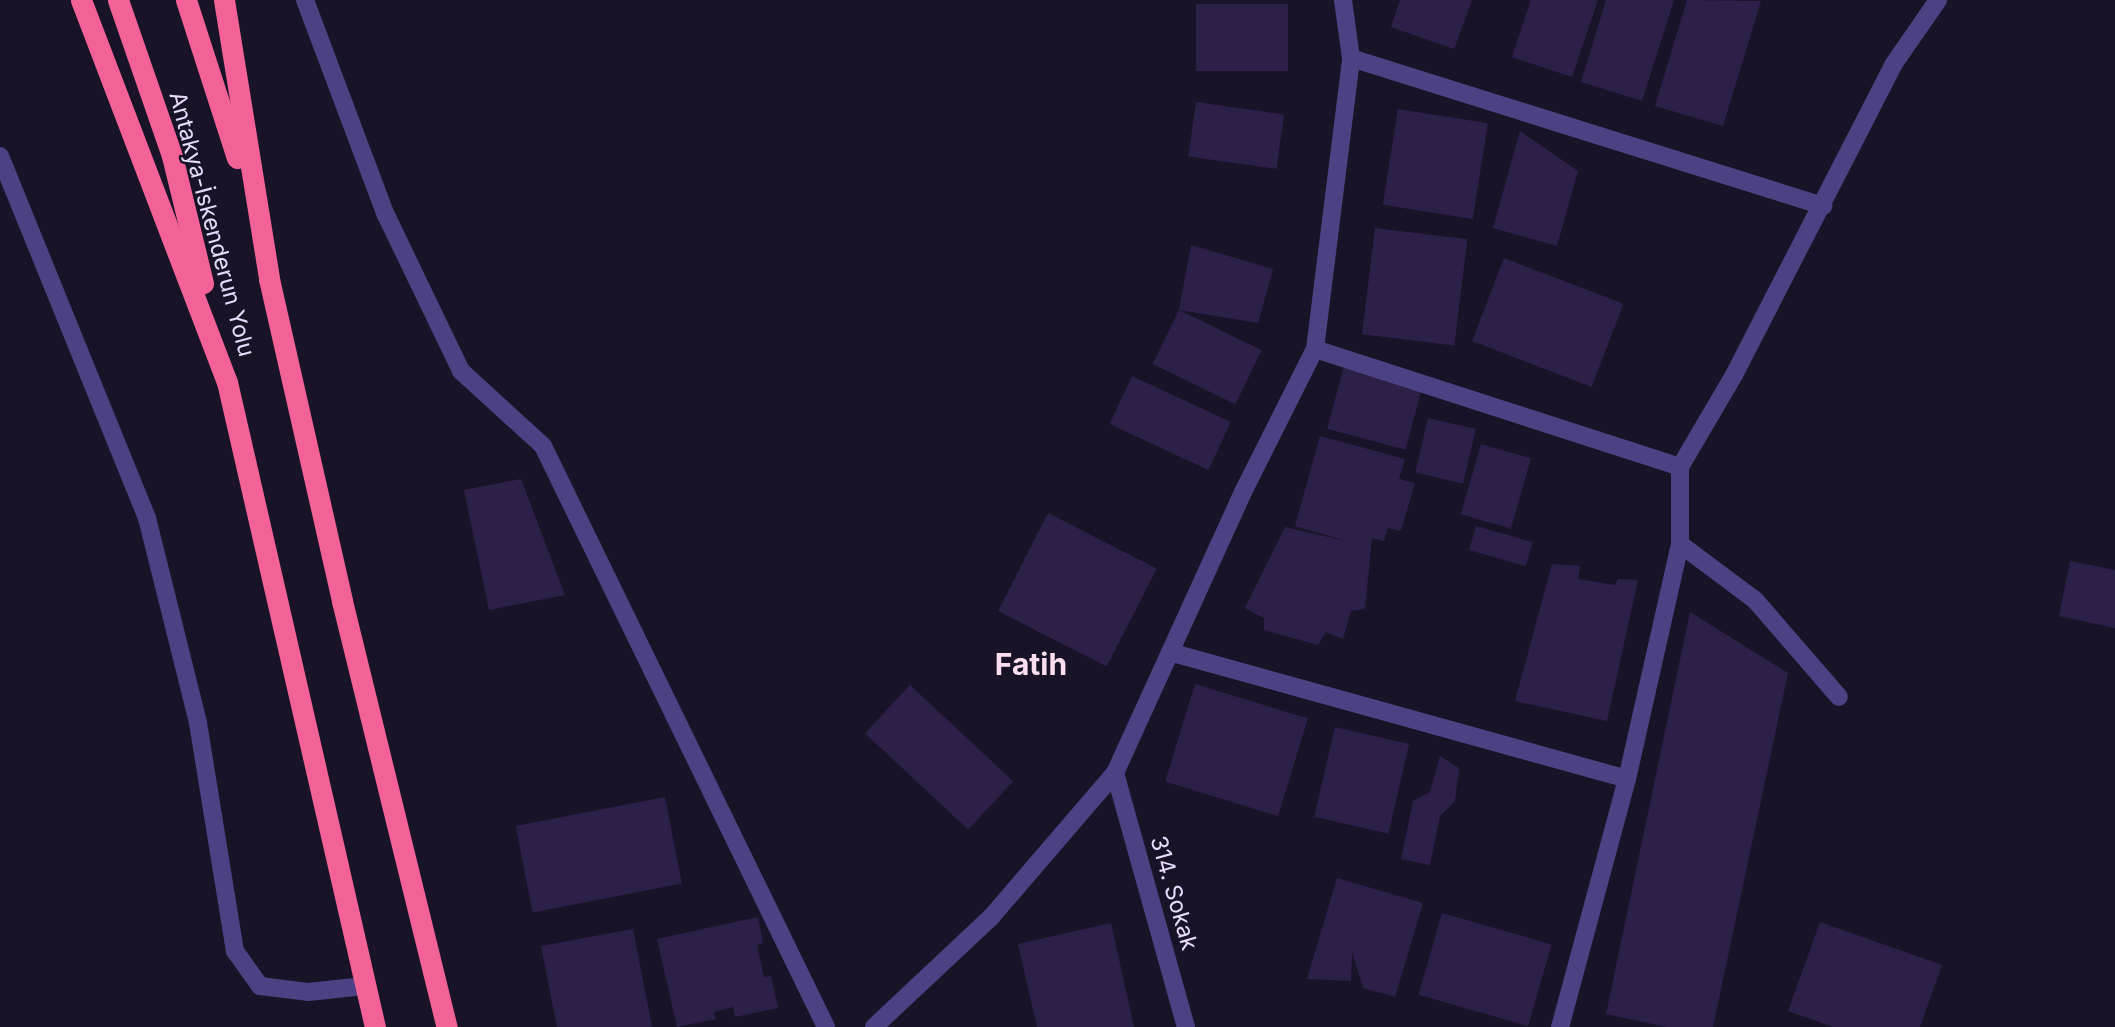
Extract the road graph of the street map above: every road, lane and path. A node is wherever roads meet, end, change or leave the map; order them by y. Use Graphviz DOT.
graph roads {
  1 [pos="81,0"];
  2 [pos="118,0"];
  3 [pos="186,0"];
  4 [pos="224,0"];
  5 [pos="305,0"];
  6 [pos="1343,0"];
  7 [pos="1938,0"];
  8 [pos="1351,58"];
  9 [pos="0,156"];
  10 [pos="1824,206"];
  11 [pos="269,279"];
  12 [pos="1315,349"];
  13 [pos="227,382"];
  14 [pos="1680,467"];
  15 [pos="1680,544"];
  16 [pos="1173,653"];
  17 [pos="1839,697"];
  18 [pos="1115,773"];
  19 [pos="1627,779"];
  20 [pos="365,986"];
  21 [pos="375,1027"];
  22 [pos="447,1027"];
  23 [pos="827,1027"];
  24 [pos="874,1027"];
  25 [pos="1186,1027"];
  26 [pos="1560,1027"];
  1 -- 13 [label="highway"];
  2 -- 13 [label="highway, Antakya-İskenderun Yolu"];
  3 -- 11 [label="highway, Antakya-İskenderun Yolu"];
  4 -- 11 [label="highway"];
  5 -- 23 [label="street"];
  6 -- 8 [label="street"];
  7 -- 10 [label="street"];
  8 -- 10 [label="street"];
  8 -- 12 [label="street"];
  9 -- 20 [label="street"];
  10 -- 14 [label="street"];
  11 -- 22 [label="highway"];
  12 -- 14 [label="street"];
  12 -- 16 [label="street"];
  13 -- 20 [label="highway"];
  14 -- 15 [label="street"];
  15 -- 17 [label="street"];
  15 -- 19 [label="street"];
  16 -- 18 [label="street"];
  16 -- 19 [label="street"];
  18 -- 24 [label="street"];
  18 -- 25 [label="street, 314. Sokak"];
  19 -- 26 [label="street"];
  20 -- 21 [label="highway"];
}
